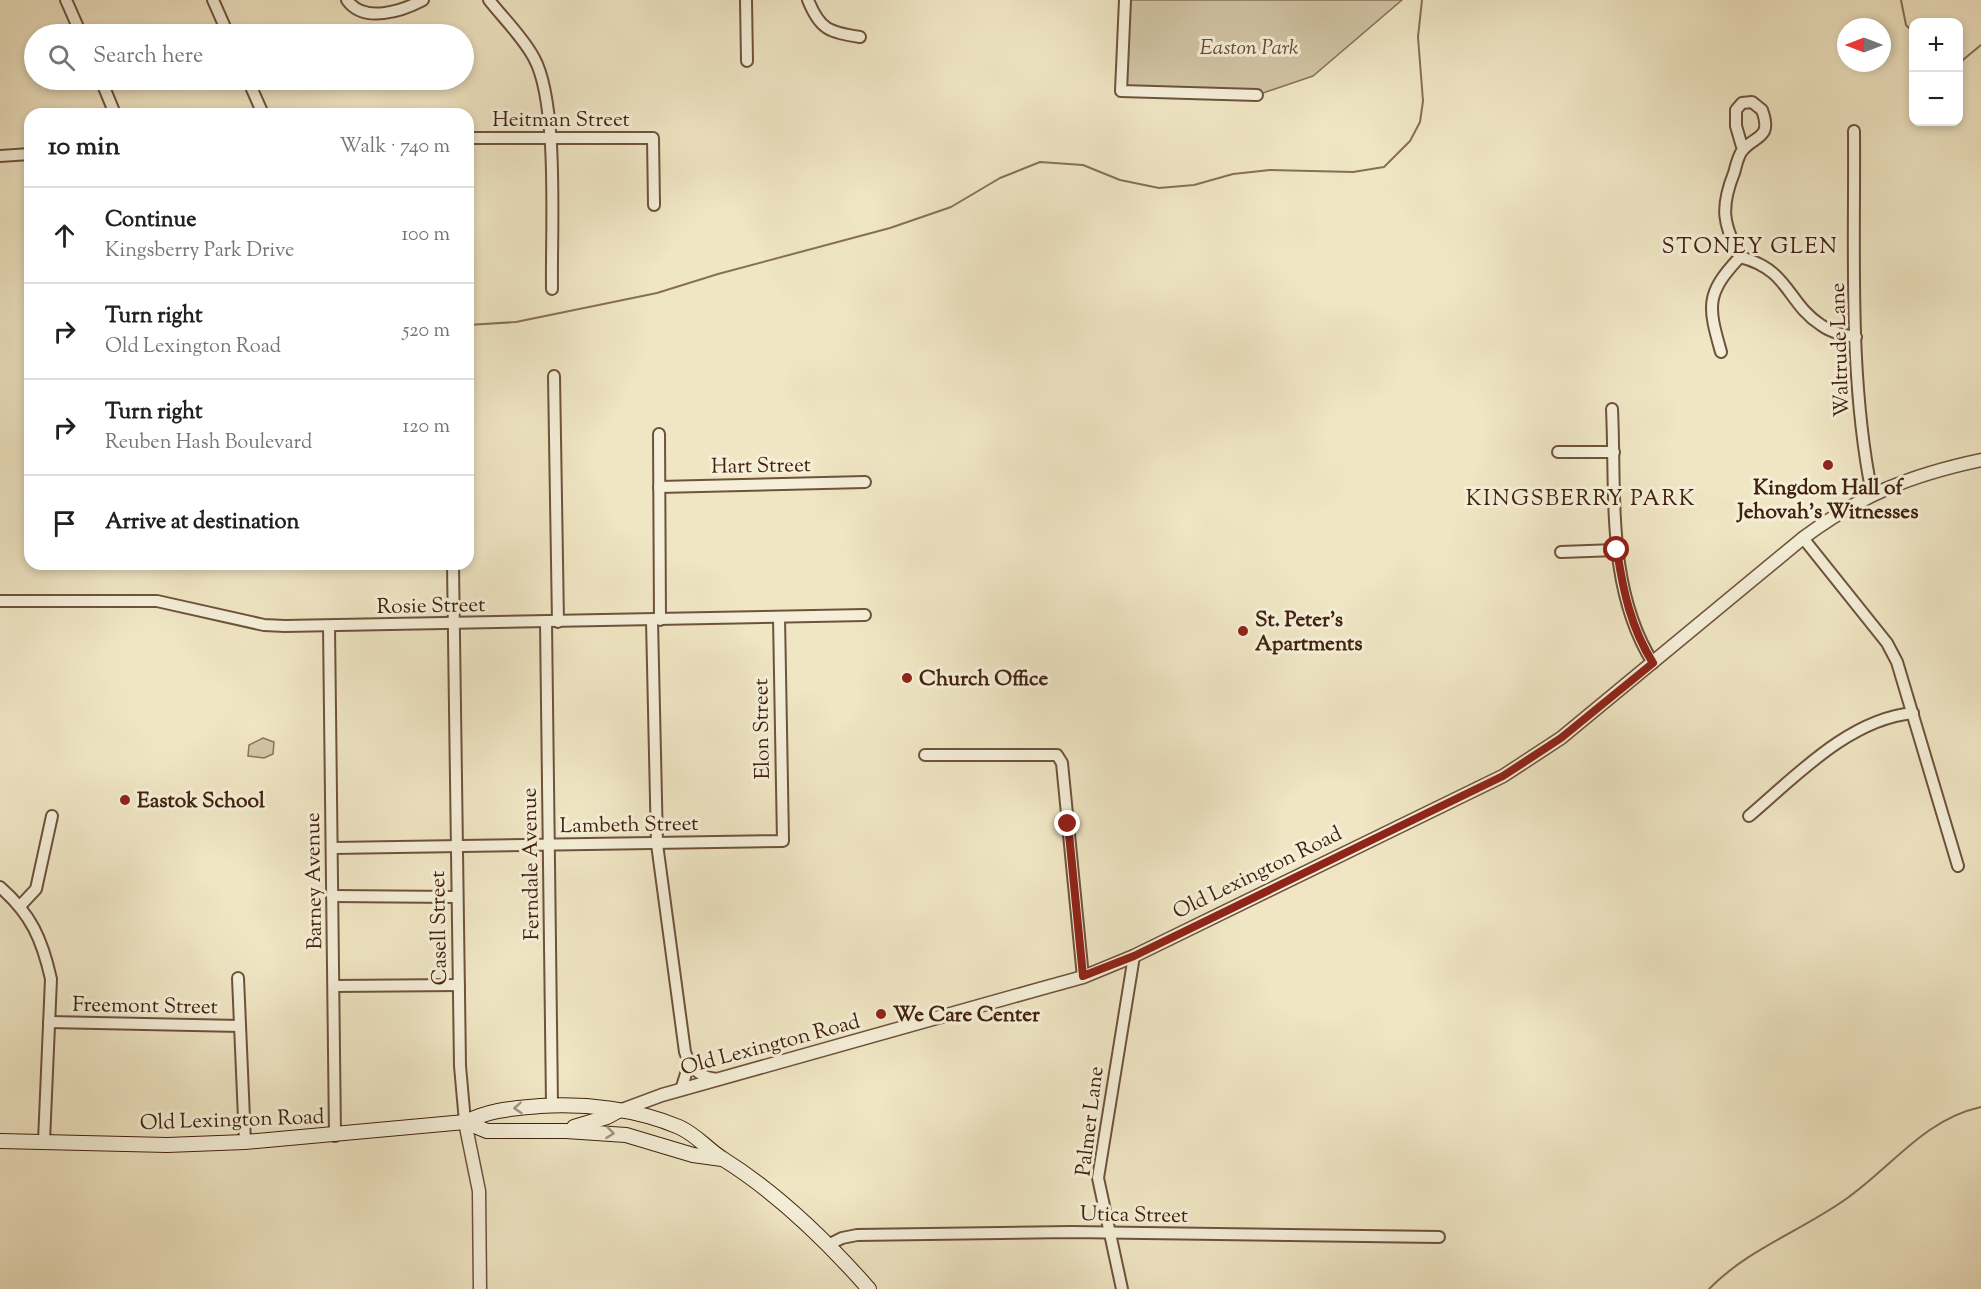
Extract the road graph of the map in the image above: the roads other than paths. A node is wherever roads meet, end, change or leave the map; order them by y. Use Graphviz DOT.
graph roads {
  1 [pos="66,0"];
  2 [pos="213,0"];
  3 [pos="347,0"];
  4 [pos="423,0"];
  5 [pos="489,0"];
  6 [pos="746,0"];
  7 [pos="808,0"];
  8 [pos="1125,0"];
  9 [pos="77,24"];
  10 [pos="224,24"];
  11 [pos="860,38"];
  12 [pos="747,62"];
  13 [pos="104,90"];
  14 [pos="252,90"];
  15 [pos="1257,95"];
  16 [pos="112,108"];
  17 [pos="260,108"];
  18 [pos="1854,131"];
  19 [pos="474,138"];
  20 [pos="550,140"];
  21 [pos="1743,150"];
  22 [pos="24,154"];
  23 [pos="0,156"];
  24 [pos="654,206"];
  25 [pos="1740,257"];
  26 [pos="552,290"];
  27 [pos="1857,337"];
  28 [pos="1721,352"];
  29 [pos="554,376"];
  30 [pos="1612,409"];
  31 [pos="658,434"];
  32 [pos="1558,452"];
  33 [pos="1614,452"];
  34 [pos="1981,460"];
  35 [pos="865,482"];
  36 [pos="659,487"];
  37 [pos="1872,494"];
  38 [pos="1803,538"];
  39 [pos="1617,550"];
  40 [pos="1561,552"];
  41 [pos="453,570"];
  42 [pos="0,601"];
  43 [pos="865,615"];
  44 [pos="779,617"];
  45 [pos="656,620"];
  46 [pos="546,622"];
  47 [pos="558,622"];
  48 [pos="454,625"];
  49 [pos="329,626"];
  50 [pos="1653,663"];
  51 [pos="1913,713"];
  52 [pos="925,755"];
  53 [pos="52,816"];
  54 [pos="1749,816"];
  55 [pos="783,841"];
  56 [pos="657,844"];
  57 [pos="549,845"];
  58 [pos="456,846"];
  59 [pos="333,848"];
  60 [pos="1958,866"];
  61 [pos="0,887"];
  62 [pos="333,896"];
  63 [pos="456,897"];
  64 [pos="21,905"];
  65 [pos="1134,956"];
  66 [pos="1083,976"];
  67 [pos="238,978"];
  68 [pos="459,985"];
  69 [pos="334,987"];
  70 [pos="48,1022"];
  71 [pos="240,1026"];
  72 [pos="689,1064"];
  73 [pos="719,1080"];
  74 [pos="681,1090"];
  75 [pos="552,1106"];
  76 [pos="618,1111"];
  77 [pos="465,1122"];
  78 [pos="552,1131"];
  79 [pos="335,1136"];
  80 [pos="0,1141"];
  81 [pos="44,1141"];
  82 [pos="245,1142"];
  83 [pos="723,1159"];
  84 [pos="1110,1233"];
  85 [pos="1439,1237"];
  86 [pos="830,1244"];
  87 [pos="480,1289"];
  88 [pos="869,1289"];
  89 [pos="1122,1289"];
  1 -- 9 [label="street"];
  2 -- 10 [label="street"];
  3 -- 4 [label="street"];
  5 -- 20 [label="street"];
  6 -- 12 [label="street"];
  7 -- 11 [label="street"];
  8 -- 15 [label="street"];
  13 -- 16 [label="street"];
  14 -- 17 [label="street"];
  18 -- 27 [label="street, Waltrude Lane"];
  19 -- 20 [label="street, Heitman Street"];
  20 -- 24 [label="street, Heitman Street"];
  20 -- 26 [label="street"];
  21 -- 25 [label="street"];
  22 -- 23 [label="street"];
  25 -- 27 [label="street"];
  25 -- 28 [label="street"];
  27 -- 37 [label="street, Waltrude Lane"];
  29 -- 47 [label="street"];
  30 -- 33 [label="street"];
  31 -- 36 [label="street"];
  32 -- 33 [label="street"];
  33 -- 39 [label="street"];
  34 -- 37 [label="street, Old Lexington Road"];
  35 -- 36 [label="street, Hart Street"];
  36 -- 45 [label="street"];
  37 -- 38 [label="street, Old Lexington Road"];
  38 -- 50 [label="street, Old Lexington Road"];
  38 -- 51 [label="street"];
  39 -- 40 [label="street"];
  39 -- 50 [label="street"];
  41 -- 48 [label="street, Casell Street"];
  42 -- 49 [label="street, Rosie Street"];
  43 -- 44 [label="street, Rosie Street"];
  44 -- 45 [label="street, Rosie Street"];
  44 -- 55 [label="street, Elon Street"];
  45 -- 47 [label="street, Rosie Street"];
  45 -- 56 [label="street"];
  46 -- 47 [label="street, Rosie Street"];
  46 -- 48 [label="street, Rosie Street"];
  46 -- 57 [label="street, Ferndale Avenue"];
  48 -- 49 [label="street, Rosie Street"];
  48 -- 58 [label="street, Casell Street"];
  49 -- 59 [label="street, Barney Avenue"];
  50 -- 65 [label="street, Old Lexington Road"];
  51 -- 54 [label="street"];
  51 -- 60 [label="street"];
  52 -- 66 [label="street"];
  53 -- 64 [label="street"];
  55 -- 56 [label="street, Lambeth Street"];
  56 -- 57 [label="street, Lambeth Street"];
  56 -- 72 [label="street"];
  57 -- 58 [label="street, Lambeth Street"];
  57 -- 75 [label="street, Ferndale Avenue"];
  58 -- 59 [label="street, Lambeth Street"];
  58 -- 63 [label="street, Casell Street"];
  59 -- 62 [label="street, Barney Avenue"];
  61 -- 64 [label="street"];
  62 -- 63 [label="street"];
  62 -- 69 [label="street, Barney Avenue"];
  63 -- 68 [label="street, Casell Street"];
  64 -- 70 [label="street"];
  65 -- 66 [label="street, Old Lexington Road"];
  65 -- 84 [label="street, Palmer Lane"];
  66 -- 73 [label="street, Old Lexington Road"];
  67 -- 71 [label="street"];
  68 -- 69 [label="street"];
  68 -- 77 [label="street, Casell Street"];
  69 -- 79 [label="street, Barney Avenue"];
  70 -- 71 [label="street, Freemont Street"];
  70 -- 81 [label="street"];
  71 -- 82 [label="street"];
  72 -- 73 [label="street"];
  72 -- 74 [label="street"];
  73 -- 74 [label="street, Old Lexington Road"];
  74 -- 76 [label="street, Old Lexington Road"];
  75 -- 76 [label="main road, Old Lexington Road"];
  75 -- 77 [label="main road, Old Lexington Road, one-way"];
  76 -- 78 [label="main road"];
  76 -- 83 [label="main road"];
  77 -- 78 [label="main road, Old Lexington Road"];
  77 -- 79 [label="main road, Old Lexington Road"];
  77 -- 87 [label="street, Casell Street"];
  78 -- 83 [label="main road, one-way"];
  79 -- 82 [label="main road, Old Lexington Road"];
  80 -- 81 [label="main road, Old Lexington Road"];
  81 -- 82 [label="main road, Old Lexington Road"];
  83 -- 86 [label="main road"];
  84 -- 85 [label="street, Utica Street"];
  84 -- 86 [label="street, Utica Street"];
  84 -- 89 [label="street, Palmer Lane"];
  86 -- 88 [label="main road"];
}
